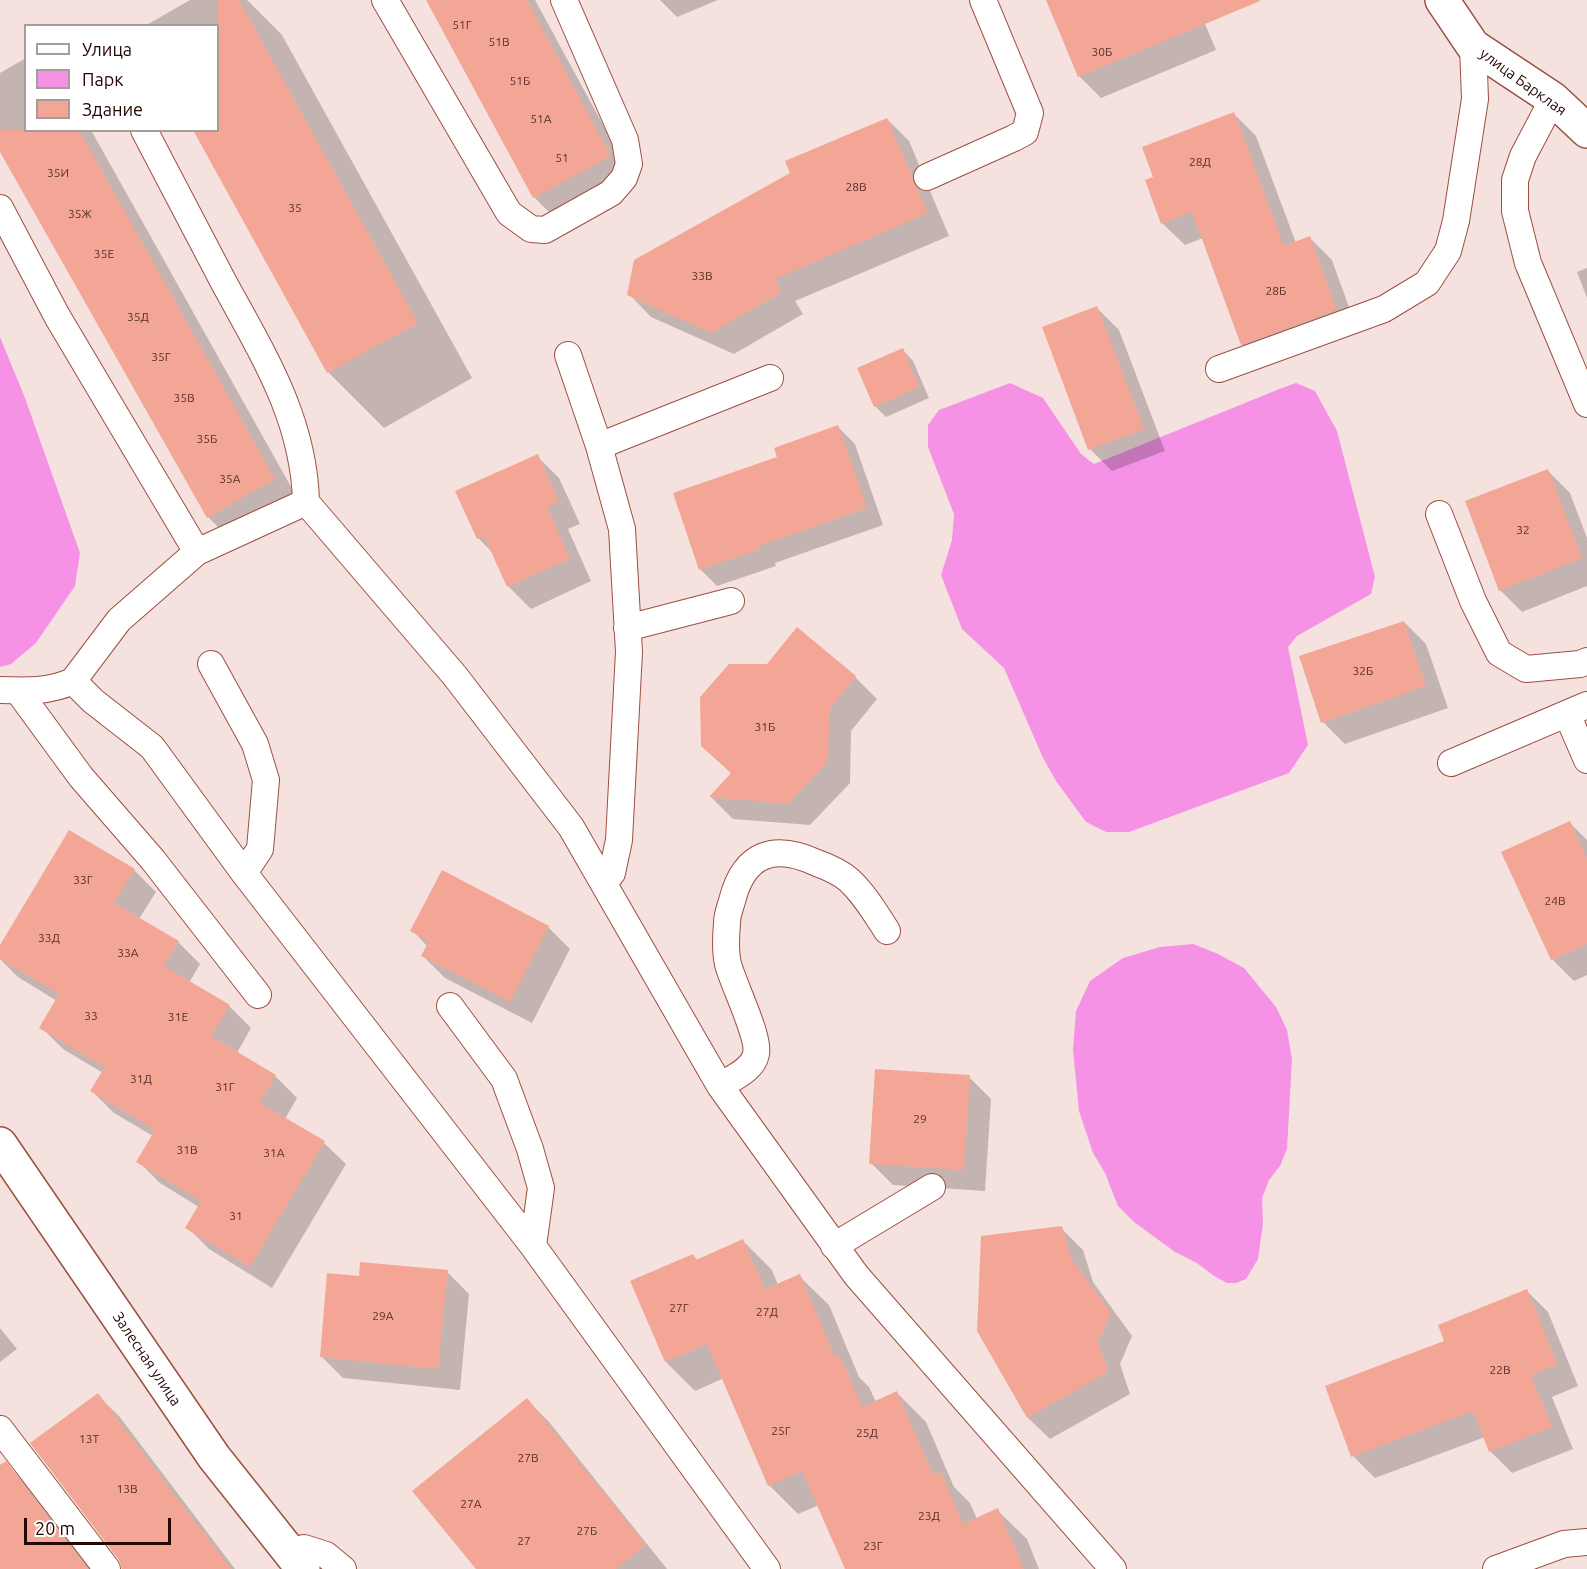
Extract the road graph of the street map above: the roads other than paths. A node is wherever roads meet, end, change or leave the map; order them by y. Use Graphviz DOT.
graph roads {
  1 [pos="385,0"];
  2 [pos="564,0"];
  3 [pos="983,0"];
  4 [pos="1442,0"];
  5 [pos="1473,46"];
  6 [pos="1553,99"];
  7 [pos="1587,131"];
  8 [pos="145,132"];
  9 [pos="927,177"];
  10 [pos="0,208"];
  11 [pos="568,355"];
  12 [pos="1220,369"];
  13 [pos="770,378"];
  14 [pos="1587,404"];
  15 [pos="599,446"];
  16 [pos="306,502"];
  17 [pos="1439,514"];
  18 [pos="197,552"];
  19 [pos="731,601"];
  20 [pos="627,628"];
  21 [pos="1587,661"];
  22 [pos="211,664"];
  23 [pos="73,681"];
  24 [pos="9,691"];
  25 [pos="1577,710"];
  26 [pos="1587,760"];
  27 [pos="1451,763"];
  28 [pos="244,873"];
  29 [pos="604,884"];
  30 [pos="887,931"];
  31 [pos="258,995"];
  32 [pos="450,1006"];
  33 [pos="720,1086"];
  34 [pos="0,1144"];
  35 [pos="932,1186"];
  36 [pos="533,1246"];
  37 [pos="834,1246"];
  38 [pos="0,1429"];
  39 [pos="1587,1542"];
  40 [pos="296,1561"];
  41 [pos="107,1569"];
  42 [pos="343,1569"];
  43 [pos="767,1569"];
  44 [pos="1113,1569"];
  45 [pos="1496,1569"];
  1 -- 2 [label="lane"];
  3 -- 9 [label="lane"];
  4 -- 5 [label="street, улица Барклая"];
  5 -- 6 [label="street, улица Барклая"];
  5 -- 12 [label="lane"];
  6 -- 7 [label="street, улица Барклая"];
  6 -- 14 [label="lane"];
  8 -- 16 [label="lane"];
  10 -- 18 [label="lane"];
  11 -- 15 [label="lane"];
  13 -- 15 [label="lane"];
  15 -- 20 [label="lane"];
  16 -- 18 [label="lane"];
  16 -- 29 [label="lane"];
  17 -- 21 [label="lane"];
  18 -- 23 [label="lane"];
  19 -- 20 [label="lane"];
  20 -- 29 [label="lane"];
  22 -- 28 [label="lane"];
  23 -- 24 [label="lane"];
  23 -- 28 [label="lane"];
  24 -- 31 [label="lane"];
  25 -- 26 [label="lane"];
  25 -- 27 [label="lane"];
  28 -- 36 [label="lane"];
  29 -- 33 [label="lane"];
  30 -- 33 [label="lane"];
  32 -- 36 [label="lane"];
  33 -- 37 [label="lane"];
  34 -- 40 [label="street, Залесная улица"];
  35 -- 37 [label="lane"];
  36 -- 43 [label="lane"];
  37 -- 44 [label="lane"];
  38 -- 41 [label="lane"];
  39 -- 45 [label="lane"];
  40 -- 42 [label="lane"];
}
